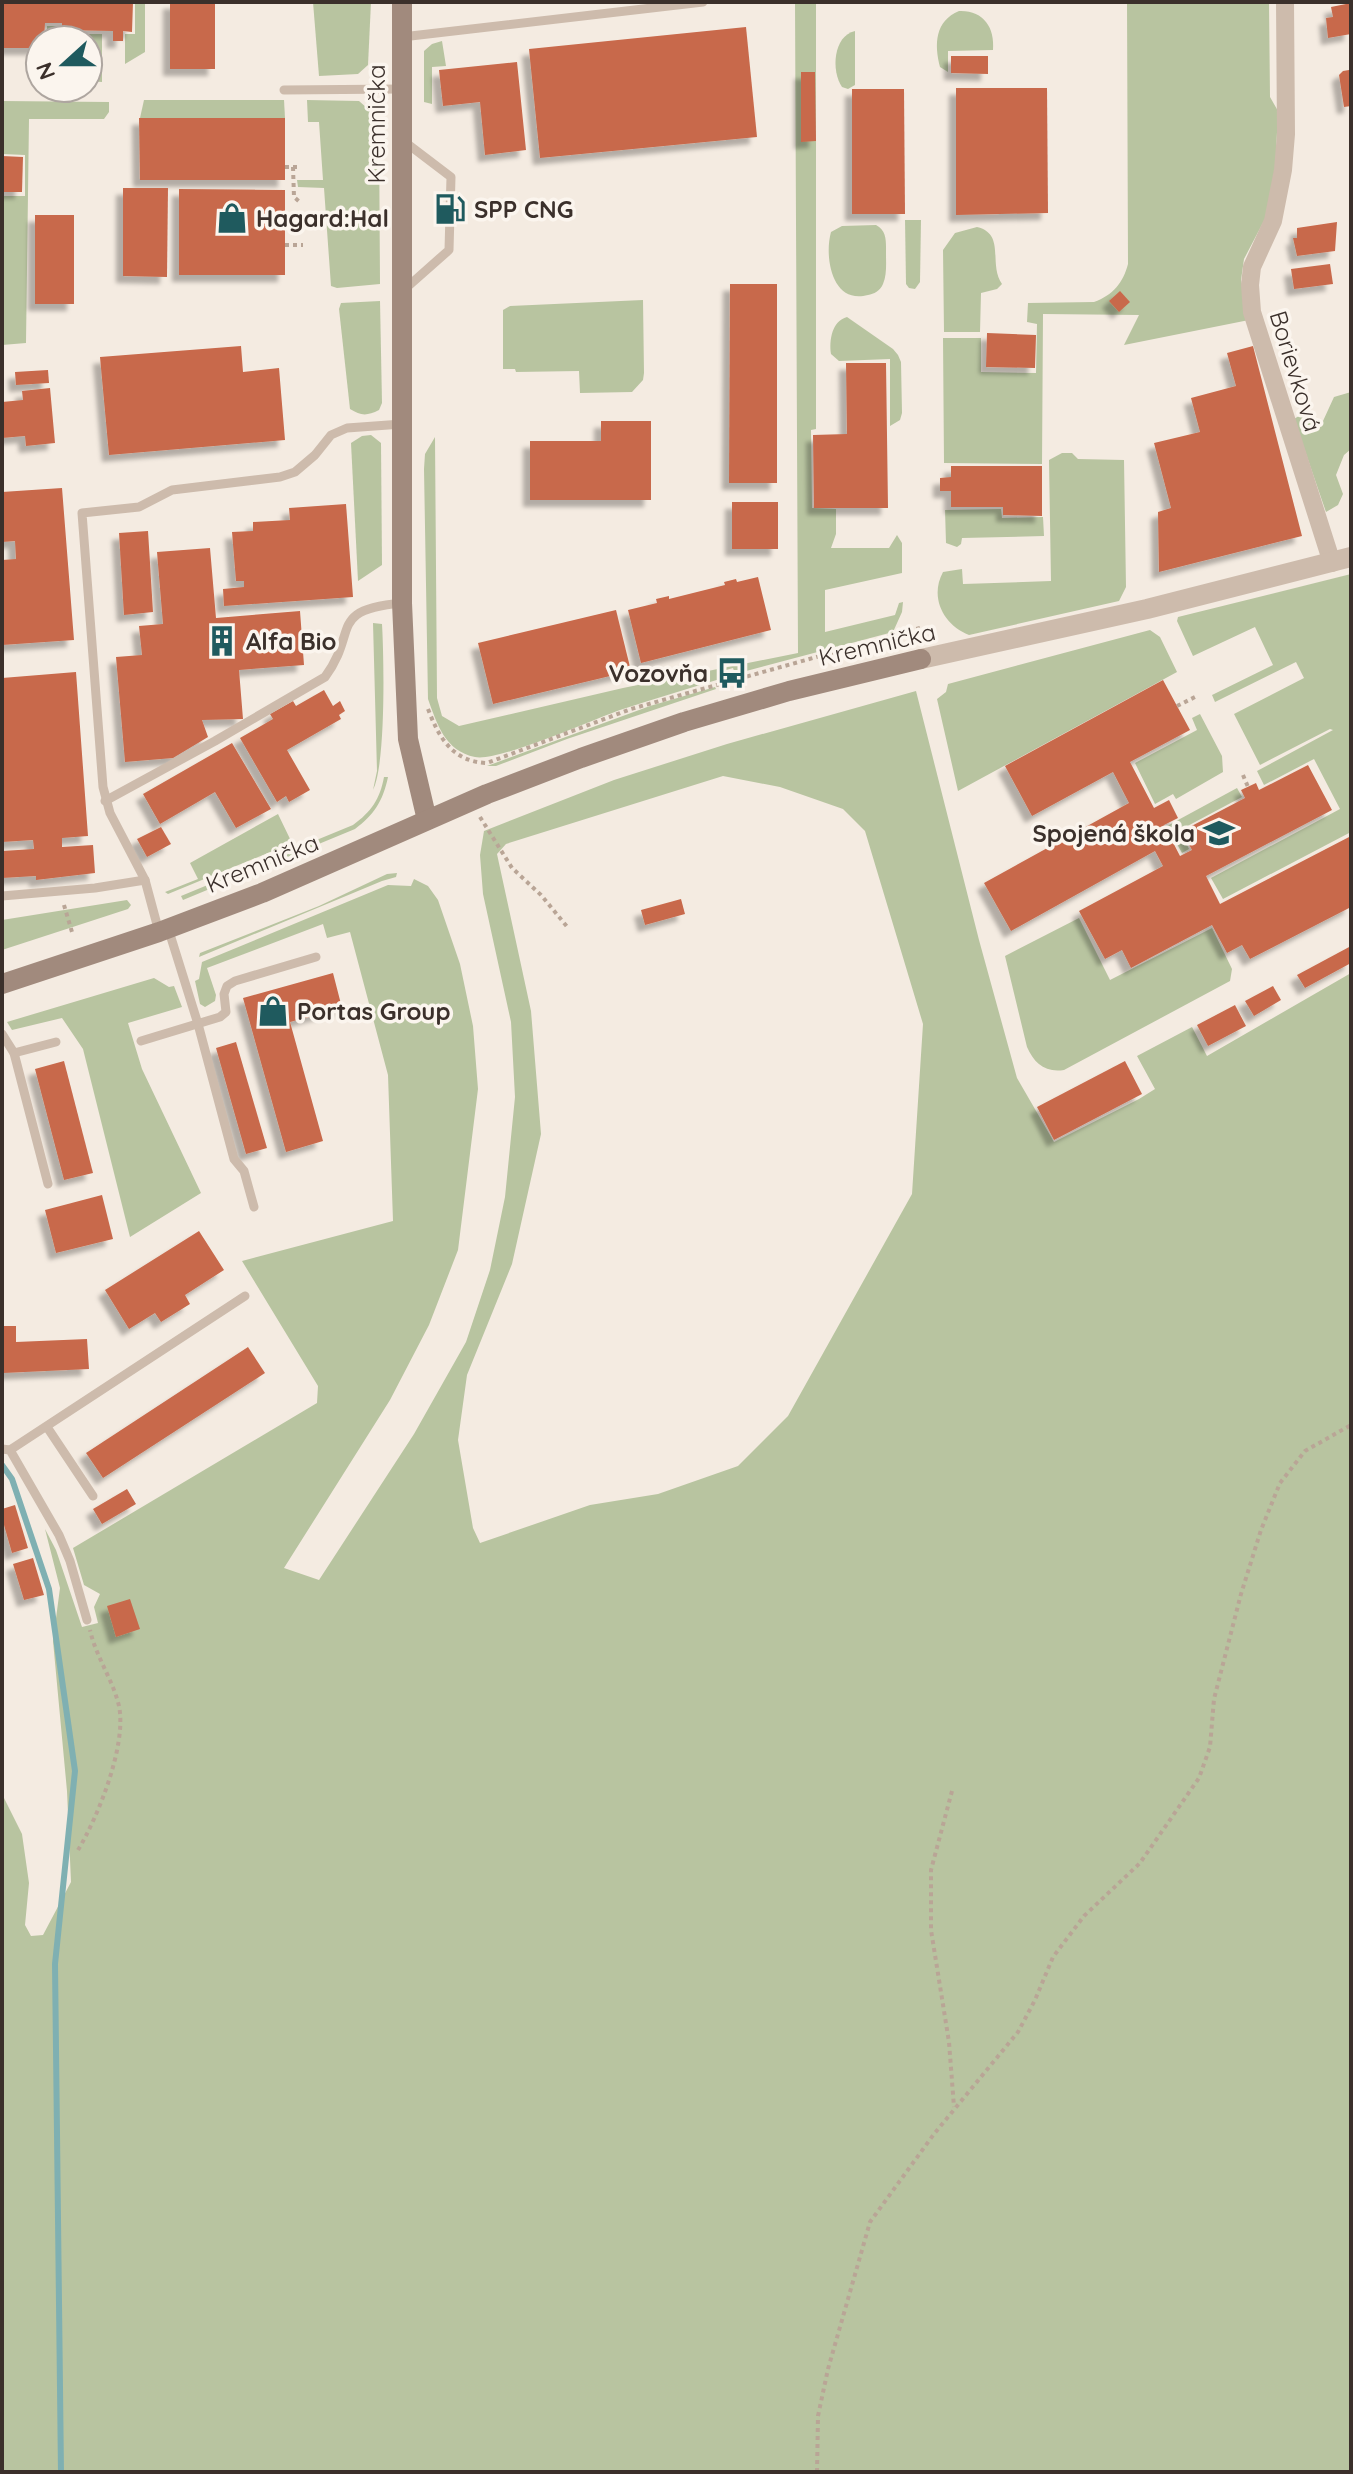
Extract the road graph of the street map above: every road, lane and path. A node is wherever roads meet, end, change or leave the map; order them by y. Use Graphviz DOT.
graph roads {
  1 [pos="402,2"];
  2 [pos="703,2"];
  3 [pos="1285,2"];
  4 [pos="402,37"];
  5 [pos="402,89"];
  6 [pos="284,90"];
  7 [pos="402,139"];
  8 [pos="285,167"];
  9 [pos="301,203"];
  10 [pos="285,245"];
  11 [pos="303,245"];
  12 [pos="402,291"];
  13 [pos="402,424"];
  14 [pos="1341,560"];
  15 [pos="402,603"];
  16 [pos="920,628"];
  17 [pos="921,659"];
  18 [pos="1195,697"];
  19 [pos="425,700"];
  20 [pos="1177,706"];
  21 [pos="1243,775"];
  22 [pos="1248,787"];
  23 [pos="105,801"];
  24 [pos="469,802"];
  25 [pos="427,820"];
  26 [pos="144,877"];
  27 [pos="60,891"];
  28 [pos="2,896"];
  29 [pos="569,929"];
  30 [pos="164,930"];
  31 [pos="72,932"];
  32 [pos="316,957"];
  33 [pos="2,984"];
  34 [pos="198,1024"];
  35 [pos="2,1034"];
  36 [pos="141,1041"];
  37 [pos="56,1042"];
  38 [pos="14,1053"];
  39 [pos="48,1184"];
  40 [pos="254,1207"];
  41 [pos="245,1296"];
  42 [pos="1351,1425"];
  43 [pos="47,1427"];
  44 [pos="6,1450"];
  45 [pos="93,1496"];
  46 [pos="87,1620"];
  47 [pos="952,1791"];
  48 [pos="78,1850"];
  49 [pos="954,2109"];
  50 [pos="817,2472"];
  1 -- 4 [label="main road, Kremnička"];
  2 -- 4 [label="lane"];
  3 -- 14 [label="street, Borievková"];
  4 -- 5 [label="main road, Kremnička"];
  5 -- 6 [label="lane"];
  5 -- 7 [label="main road, Kremnička"];
  7 -- 12 [label="main road, Kremnička"];
  7 -- 12 [label="lane"];
  8 -- 9 [label="path"];
  10 -- 11 [label="path"];
  12 -- 13 [label="main road, Kremnička"];
  13 -- 15 [label="main road, Kremnička"];
  13 -- 23 [label="lane"];
  14 -- 17 [label="street, Kremnička"];
  15 -- 23 [label="lane"];
  15 -- 25 [label="main road, Kremnička"];
  16 -- 19 [label="path"];
  17 -- 24 [label="main road, Kremnička"];
  18 -- 20 [label="path"];
  21 -- 22 [label="path"];
  23 -- 26 [label="lane"];
  24 -- 25 [label="main road, Kremnička"];
  24 -- 29 [label="path"];
  25 -- 30 [label="main road, Kremnička"];
  26 -- 27 [label="lane"];
  26 -- 30 [label="lane"];
  27 -- 28 [label="lane"];
  27 -- 31 [label="path"];
  30 -- 33 [label="main road, Kremnička"];
  30 -- 34 [label="lane"];
  32 -- 34 [label="lane"];
  34 -- 36 [label="lane"];
  34 -- 40 [label="lane"];
  35 -- 38 [label="lane"];
  37 -- 38 [label="lane"];
  38 -- 39 [label="lane"];
  41 -- 43 [label="lane"];
  42 -- 49 [label="path"];
  43 -- 44 [label="lane"];
  43 -- 45 [label="lane"];
  44 -- 46 [label="lane"];
  46 -- 48 [label="path"];
  47 -- 49 [label="path"];
  49 -- 50 [label="path"];
}
